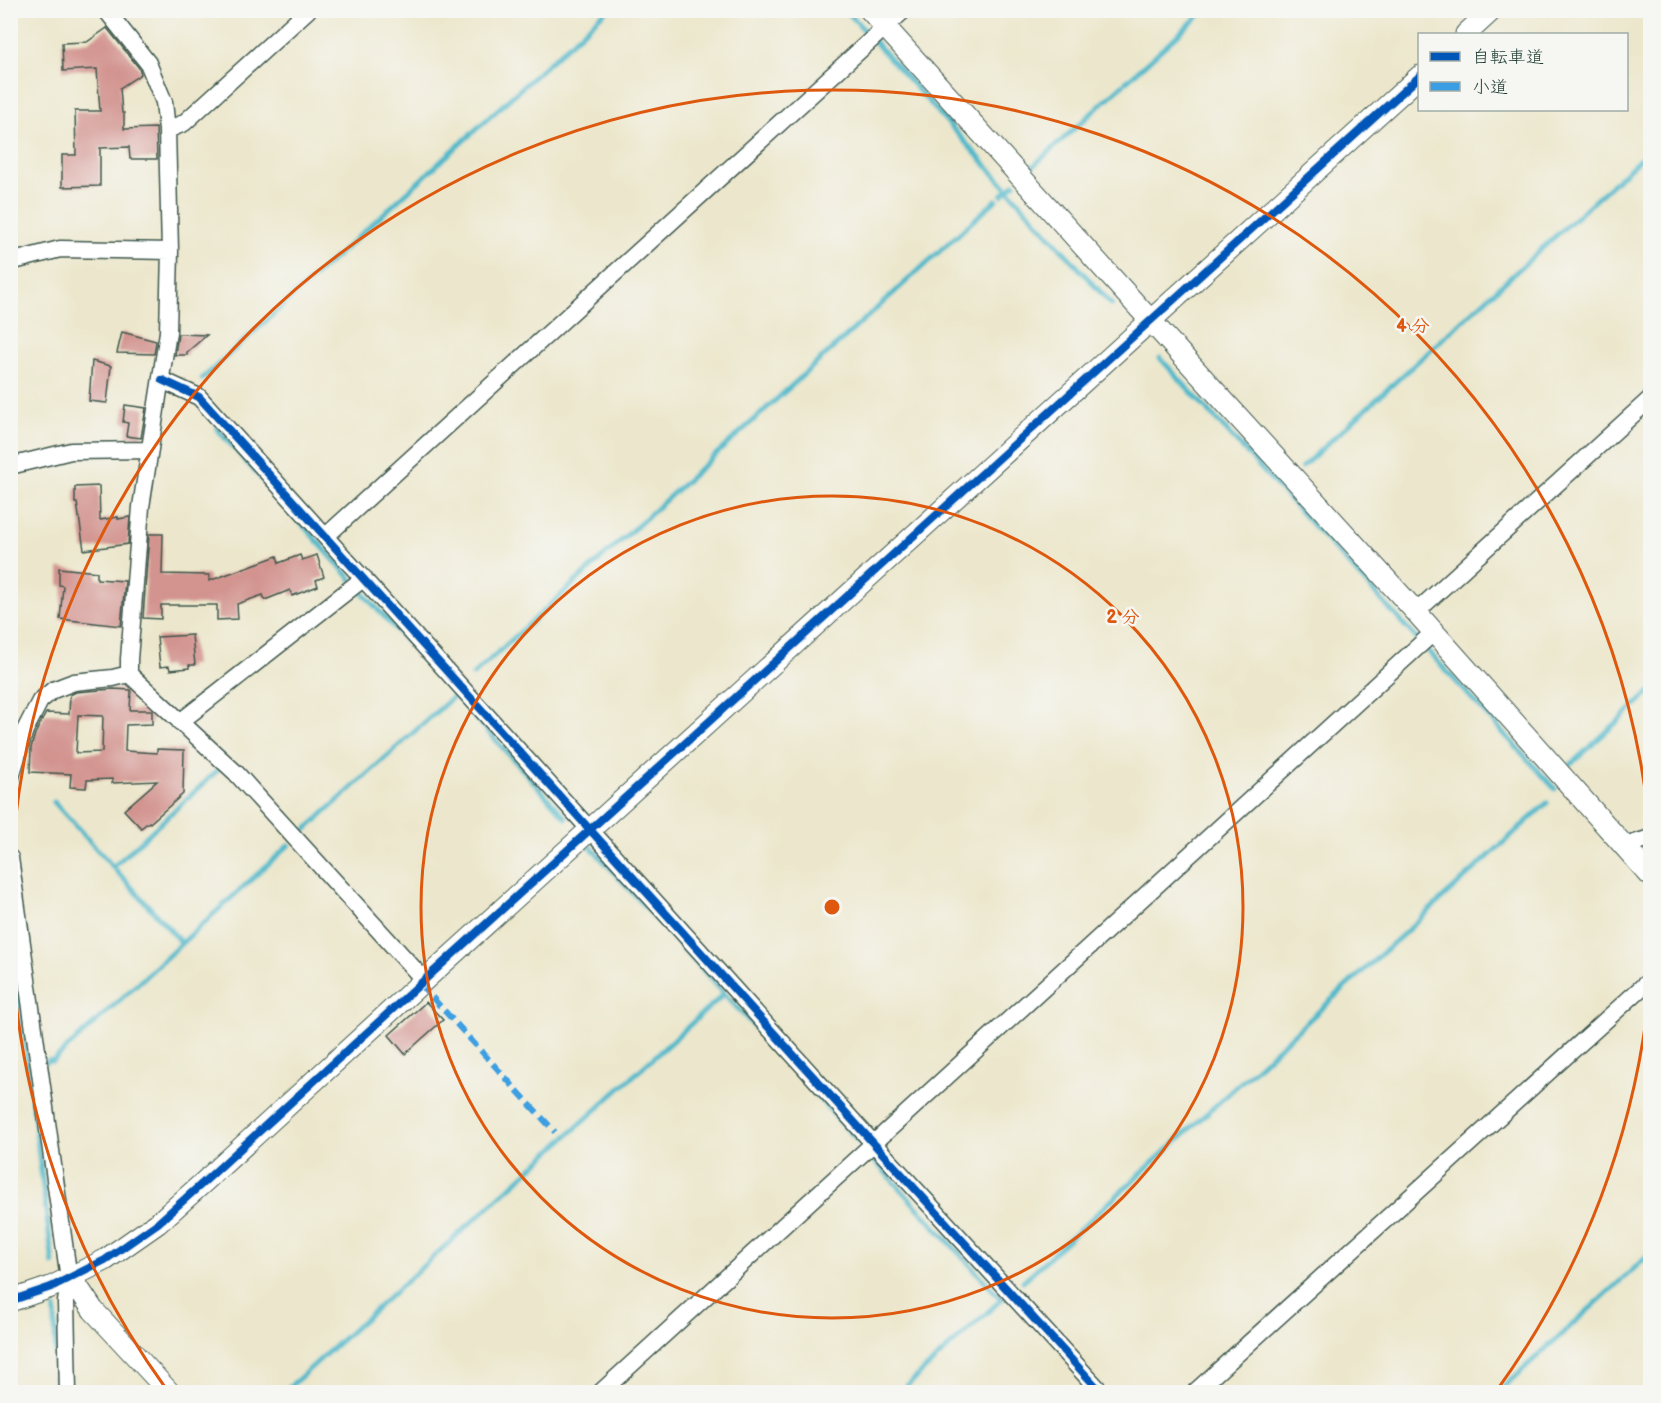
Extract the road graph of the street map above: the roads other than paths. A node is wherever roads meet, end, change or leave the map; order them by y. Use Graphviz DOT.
graph roads {
  1 [pos="106,10"];
  2 [pos="308,10"];
  3 [pos="870,10"];
  4 [pos="904,10"];
  5 [pos="1492,10"];
  6 [pos="1467,33"];
  7 [pos="876,36"];
  8 [pos="1418,77"];
  9 [pos="167,130"];
  10 [pos="170,250"];
  11 [pos="10,262"];
  12 [pos="1149,320"];
  13 [pos="162,380"];
  14 [pos="1650,399"];
  15 [pos="150,450"];
  16 [pos="10,466"];
  17 [pos="327,536"];
  18 [pos="364,578"];
  19 [pos="1416,612"];
  20 [pos="1434,632"];
  21 [pos="129,674"];
  22 [pos="180,722"];
  23 [pos="10,780"];
  24 [pos="591,830"];
  25 [pos="1650,838"];
  26 [pos="1625,846"];
  27 [pos="10,858"];
  28 [pos="1650,876"];
  29 [pos="12,884"];
  30 [pos="424,980"];
  31 [pos="1650,980"];
  32 [pos="874,1144"];
  33 [pos="69,1279"];
  34 [pos="10,1301"];
  35 [pos="68,1392"];
  36 [pos="169,1392"];
  37 [pos="601,1392"];
  38 [pos="1101,1392"];
  39 [pos="1195,1392"];
  1 -- 9 [label="street"];
  2 -- 9 [label="street"];
  3 -- 7 [label="street"];
  4 -- 7 [label="street"];
  5 -- 6 [label="street"];
  7 -- 12 [label="street"];
  7 -- 17 [label="street"];
  8 -- 12 [label="street"];
  9 -- 10 [label="street"];
  10 -- 11 [label="street"];
  10 -- 13 [label="street"];
  12 -- 19 [label="street"];
  12 -- 24 [label="street"];
  13 -- 15 [label="street"];
  13 -- 17 [label="street"];
  14 -- 19 [label="street"];
  15 -- 16 [label="street"];
  15 -- 21 [label="street"];
  17 -- 18 [label="street"];
  18 -- 22 [label="street"];
  18 -- 24 [label="street"];
  19 -- 20 [label="street"];
  20 -- 26 [label="street"];
  20 -- 32 [label="street"];
  21 -- 22 [label="street"];
  21 -- 23 [label="street"];
  22 -- 30 [label="street"];
  24 -- 30 [label="street"];
  24 -- 32 [label="street"];
  25 -- 26 [label="street"];
  26 -- 28 [label="street"];
  27 -- 29 [label="street"];
  29 -- 33 [label="street"];
  30 -- 33 [label="street"];
  31 -- 39 [label="street"];
  32 -- 37 [label="street"];
  32 -- 38 [label="street"];
  33 -- 34 [label="street"];
  33 -- 35 [label="street"];
  33 -- 36 [label="street"];
}
